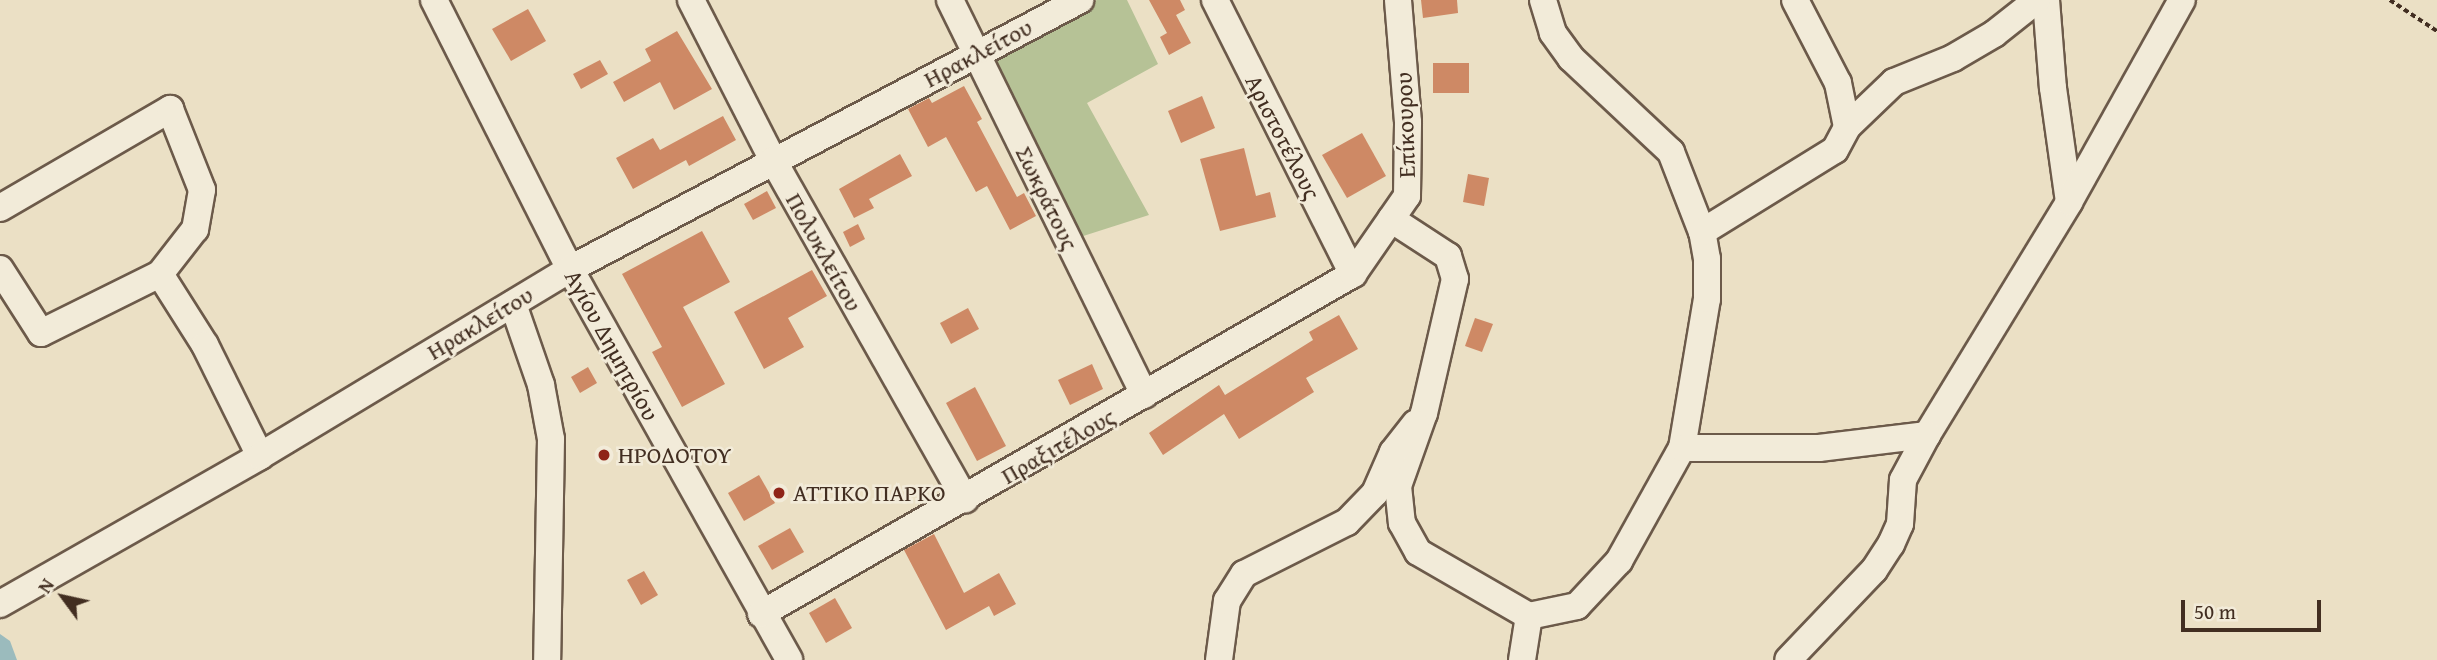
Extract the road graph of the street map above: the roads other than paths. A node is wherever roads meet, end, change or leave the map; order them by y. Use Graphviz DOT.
graph roads {
  1 [pos="419,0"];
  2 [pos="691,0"];
  3 [pos="950,0"];
  4 [pos="1080,0"];
  5 [pos="1214,0"];
  6 [pos="1398,0"];
  7 [pos="1543,0"];
  8 [pos="1795,0"];
  9 [pos="2037,0"];
  10 [pos="2046,0"];
  11 [pos="2182,0"];
  12 [pos="443,11"];
  13 [pos="976,54"];
  14 [pos="1847,127"];
  15 [pos="773,160"];
  16 [pos="2069,202"];
  17 [pos="0,208"];
  18 [pos="1391,219"];
  19 [pos="1702,232"];
  20 [pos="0,268"];
  21 [pos="569,269"];
  22 [pos="160,274"];
  23 [pos="1353,274"];
  24 [pos="513,304"];
  25 [pos="1144,395"];
  26 [pos="1424,413"];
  27 [pos="1927,435"];
  28 [pos="1682,448"];
  29 [pos="260,457"];
  30 [pos="965,500"];
  31 [pos="0,604"];
  32 [pos="761,614"];
  33 [pos="1529,616"];
  34 [pos="547,660"];
  35 [pos="789,660"];
  36 [pos="1219,660"];
  37 [pos="1522,660"];
  38 [pos="1788,660"];
  1 -- 12 [label="street, Αγίου Δημητρίου"];
  2 -- 15 [label="street, Πολυκλείτου"];
  3 -- 13 [label="street, Σωκράτους"];
  4 -- 13 [label="street, Ηρακλείτου"];
  5 -- 23 [label="street, Αριστοτέλους"];
  6 -- 18 [label="street, Επίκουρου"];
  7 -- 19 [label="street"];
  8 -- 14 [label="street"];
  9 -- 14 [label="street"];
  10 -- 16 [label="street"];
  11 -- 16 [label="street"];
  12 -- 21 [label="street, Αγίου Δημητρίου"];
  13 -- 15 [label="street, Ηρακλείτου"];
  13 -- 25 [label="street, Σωκράτους"];
  14 -- 19 [label="street"];
  15 -- 21 [label="street, Ηρακλείτου"];
  15 -- 30 [label="street, Πολυκλείτου"];
  16 -- 27 [label="street"];
  17 -- 22 [label="street"];
  18 -- 23 [label="street, Επίκουρου"];
  18 -- 26 [label="street"];
  19 -- 28 [label="street"];
  20 -- 22 [label="street"];
  21 -- 24 [label="street, Ηρακλείτου"];
  21 -- 32 [label="street, Αγίου Δημητρίου"];
  22 -- 29 [label="street"];
  23 -- 25 [label="street, Πραξιτέλους"];
  24 -- 29 [label="street, Ηρακλείτου"];
  24 -- 34 [label="street"];
  25 -- 30 [label="street, Πραξιτέλους"];
  26 -- 33 [label="street"];
  26 -- 36 [label="street"];
  27 -- 28 [label="street"];
  27 -- 38 [label="street"];
  28 -- 33 [label="street"];
  29 -- 31 [label="street, Ηρακλείτου"];
  30 -- 32 [label="street, Πραξιτέλους"];
  32 -- 35 [label="street, Αγίου Δημητρίου"];
  33 -- 37 [label="street"];
}
